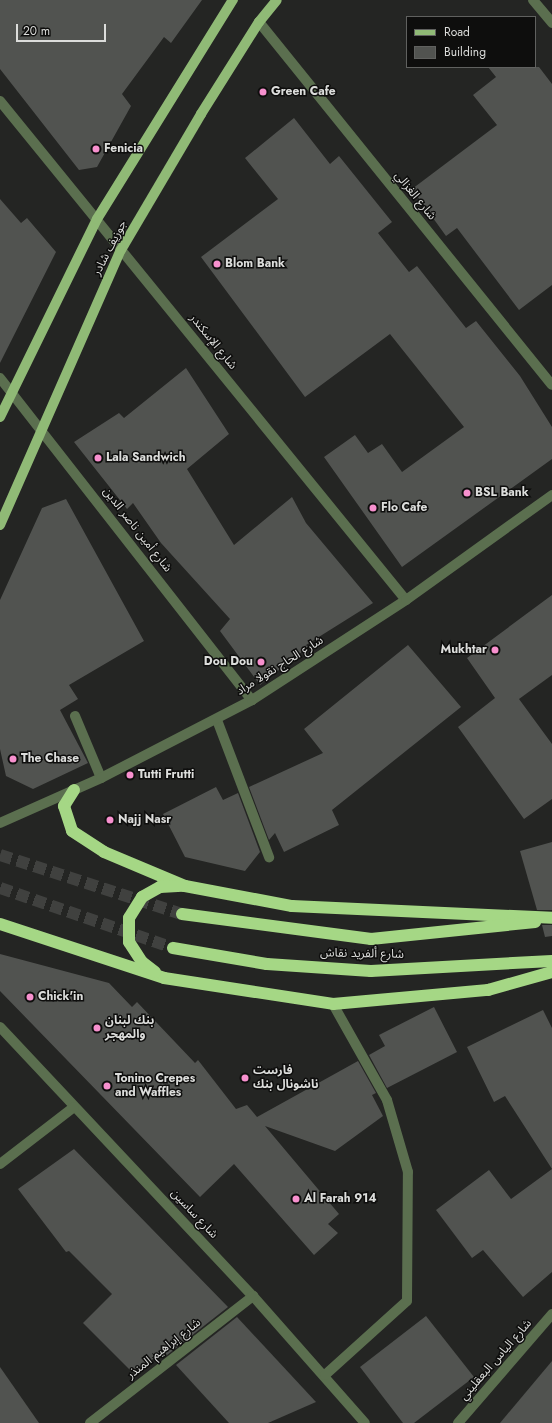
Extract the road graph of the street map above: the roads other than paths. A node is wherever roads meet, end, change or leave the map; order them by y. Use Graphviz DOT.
graph roads {
  1 [pos="233,0"];
  2 [pos="277,0"];
  3 [pos="532,0"];
  4 [pos="259,22"];
  5 [pos="552,23"];
  6 [pos="0,100"];
  7 [pos="97,219"];
  8 [pos="121,250"];
  9 [pos="0,378"];
  10 [pos="552,385"];
  11 [pos="12,392"];
  12 [pos="0,417"];
  13 [pos="44,431"];
  14 [pos="552,495"];
  15 [pos="0,526"];
  16 [pos="406,600"];
  17 [pos="252,700"];
  18 [pos="75,716"];
  19 [pos="217,720"];
  20 [pos="101,778"];
  21 [pos="74,790"];
  22 [pos="0,823"];
  23 [pos="269,857"];
  24 [pos="185,886"];
  25 [pos="182,914"];
  26 [pos="552,919"];
  27 [pos="0,924"];
  28 [pos="173,948"];
  29 [pos="552,961"];
  30 [pos="552,972"];
  31 [pos="164,978"];
  32 [pos="333,1004"];
  33 [pos="0,1027"];
  34 [pos="74,1107"];
  35 [pos="0,1164"];
  36 [pos="253,1296"];
  37 [pos="552,1314"];
  38 [pos="325,1375"];
  39 [pos="90,1423"];
  40 [pos="365,1423"];
  41 [pos="458,1423"];
  1 -- 7 [label="main road, جوزيف شادر"];
  2 -- 4 [label="main road, جوزيف شادر"];
  3 -- 5 [label="street"];
  4 -- 8 [label="main road, جوزيف شادر"];
  4 -- 10 [label="street, شارع الغزالي"];
  6 -- 7 [label="street, شارع الإسكندر"];
  7 -- 8 [label="street, شارع الإسكندر"];
  7 -- 11 [label="main road, جوزيف شادر"];
  8 -- 13 [label="main road, جوزيف شادر"];
  8 -- 16 [label="street, شارع الإسكندر"];
  9 -- 11 [label="street, شارع أمين ناصر الدين"];
  11 -- 12 [label="main road, جوزيف شادر"];
  11 -- 13 [label="street, شارع أمين ناصر الدين"];
  13 -- 15 [label="main road, جوزيف شادر"];
  13 -- 17 [label="street, شارع أمين ناصر الدين"];
  14 -- 16 [label="street, شارع الحاج نقولا مراد"];
  16 -- 17 [label="street, شارع الحاج نقولا مراد"];
  17 -- 19 [label="street, شارع الحاج نقولا مراد"];
  18 -- 20 [label="street"];
  19 -- 20 [label="street, شارع الحاج نقولا مراد"];
  19 -- 23 [label="street"];
  20 -- 21 [label="street, شارع الحاج نقولا مراد"];
  21 -- 22 [label="street, شارع الحاج نقولا مراد"];
  21 -- 24 [label="highway"];
  24 -- 26 [label="highway"];
  24 -- 31 [label="highway"];
  25 -- 26 [label="highway, شارع ألفريد نقاش"];
  27 -- 31 [label="highway"];
  28 -- 29 [label="highway, شارع ألفريد نقاش"];
  30 -- 32 [label="highway"];
  31 -- 32 [label="highway"];
  32 -- 38 [label="street"];
  33 -- 34 [label="street, شارع ساسين"];
  34 -- 35 [label="street"];
  34 -- 36 [label="street, شارع ساسين"];
  36 -- 38 [label="street, شارع ساسين"];
  36 -- 39 [label="street, شارع إبراهيم المنذر"];
  37 -- 41 [label="street, شارع الياس البعقليني"];
  38 -- 40 [label="street, شارع ساسين"];
}
